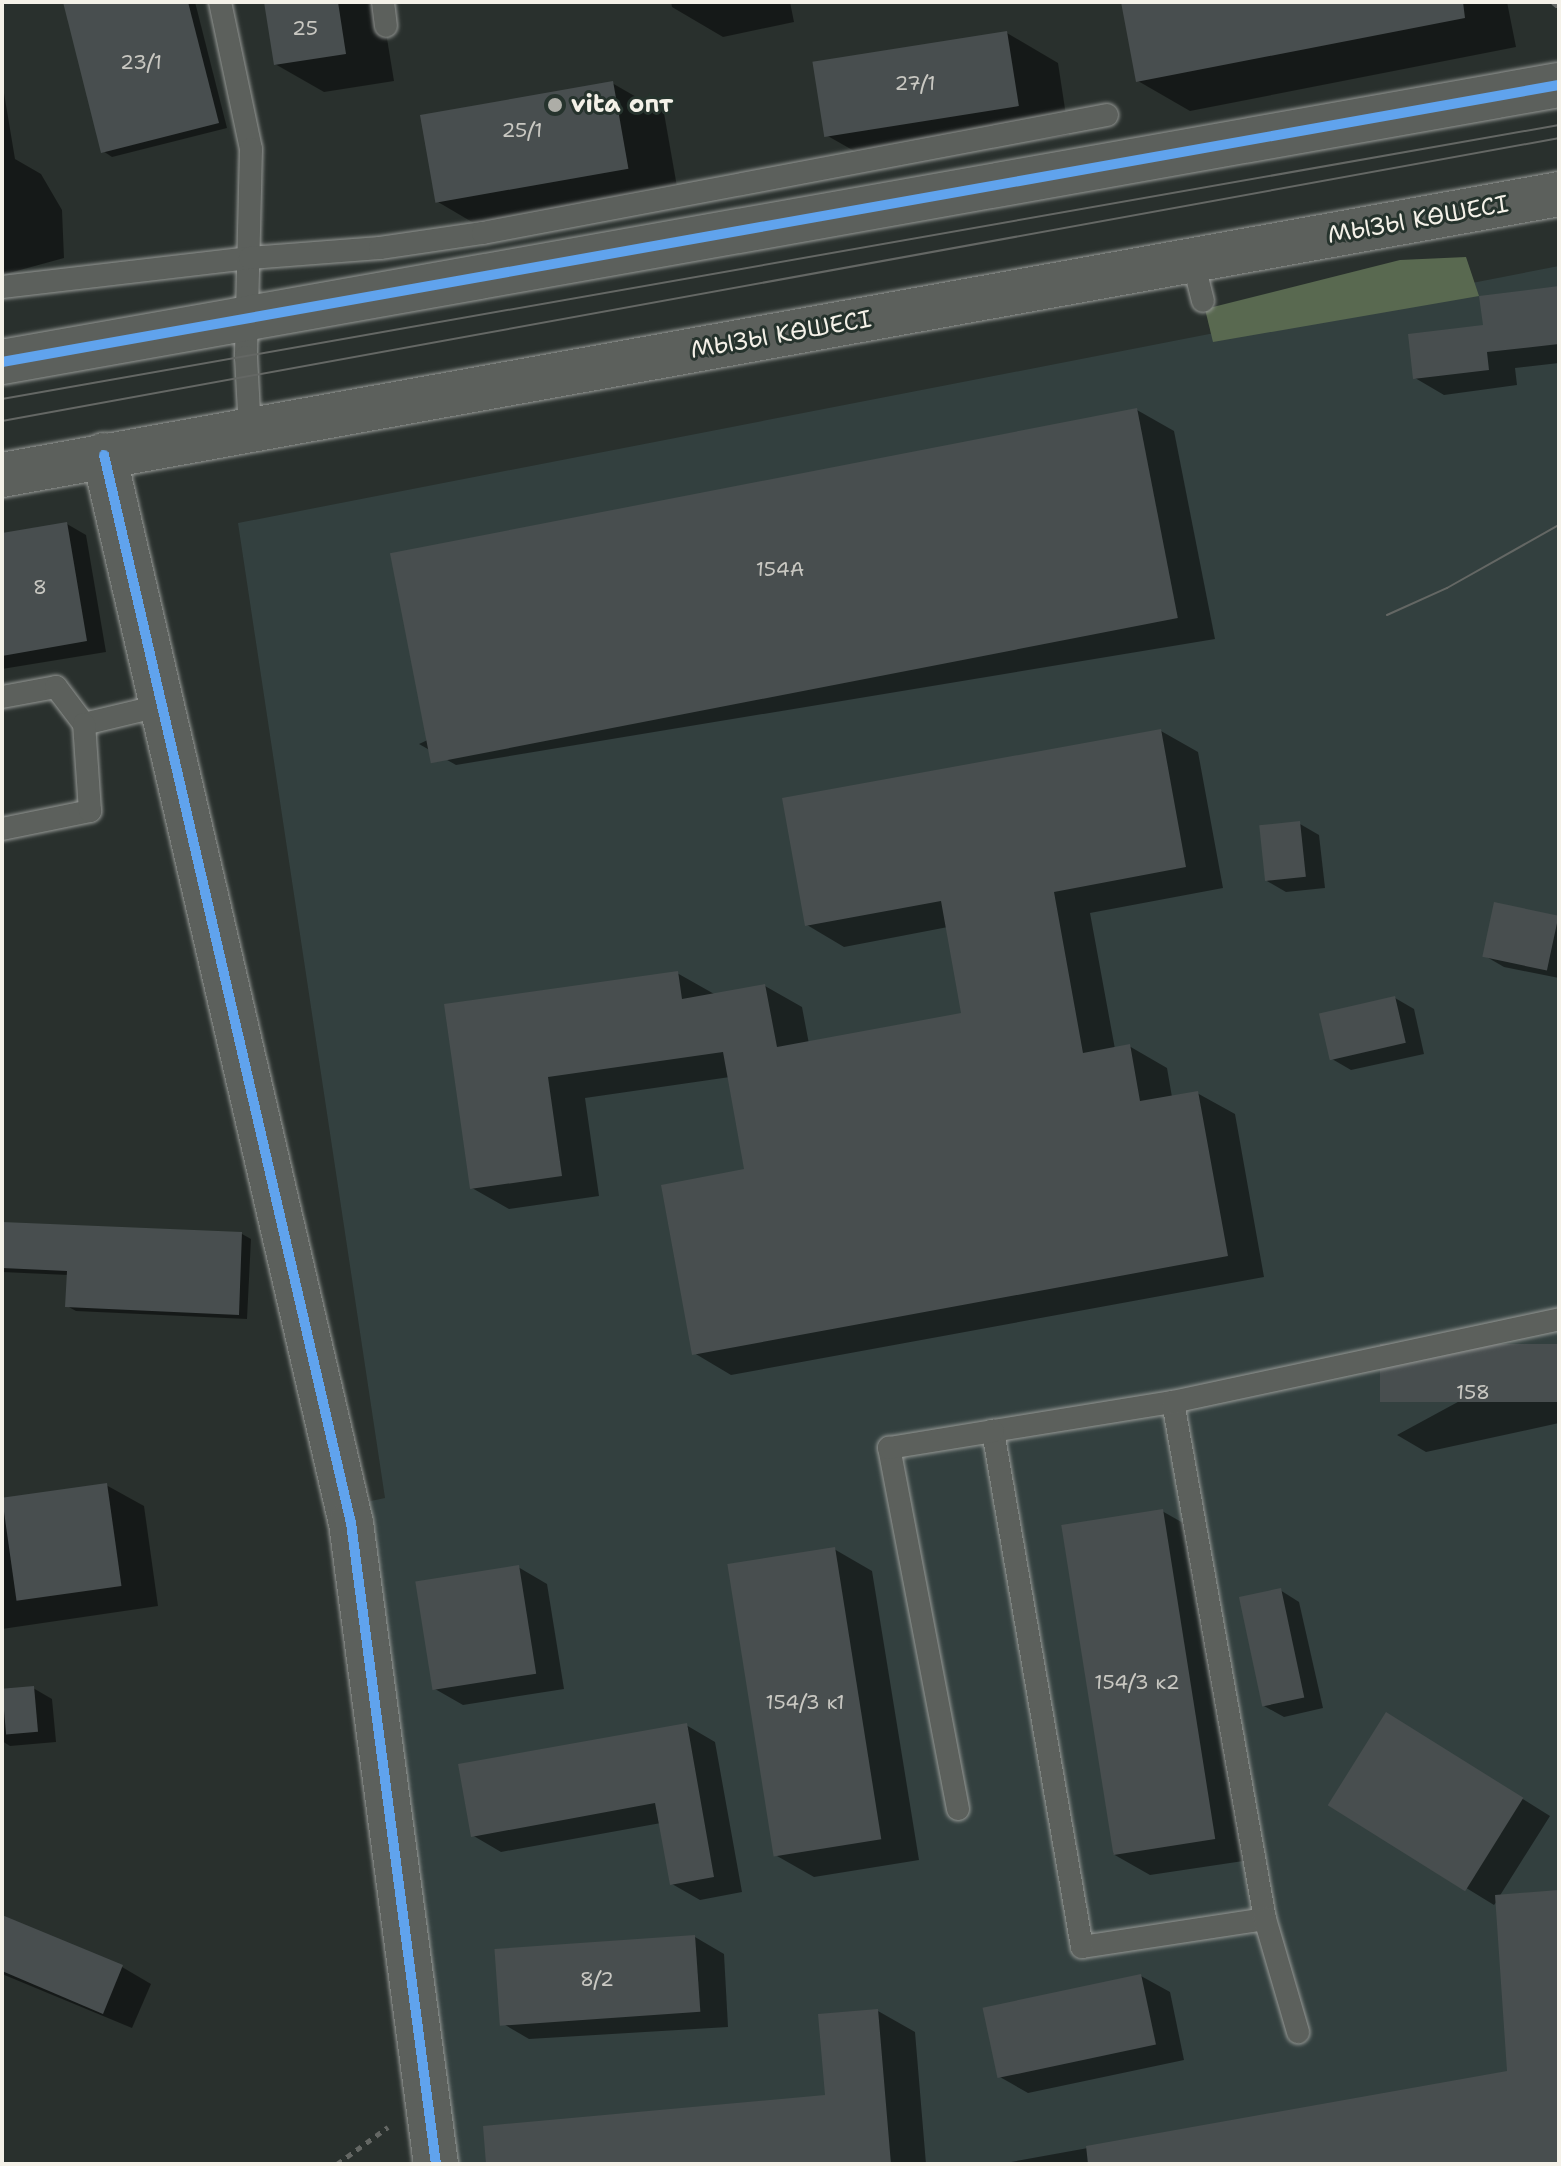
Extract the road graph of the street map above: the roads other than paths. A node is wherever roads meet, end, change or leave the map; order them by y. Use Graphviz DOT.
graph roads {
  1 [pos="220,2"];
  2 [pos="383,2"];
  3 [pos="386,26"];
  4 [pos="1559,85"];
  5 [pos="1107,115"];
  6 [pos="1559,194"];
  7 [pos="250,258"];
  8 [pos="2,287"];
  9 [pos="248,320"];
  10 [pos="2,362"];
  11 [pos="250,430"];
  12 [pos="104,455"];
  13 [pos="2,475"];
  14 [pos="2,697"];
  15 [pos="163,705"];
  16 [pos="84,724"];
  17 [pos="2,829"];
  18 [pos="1559,1319"];
  19 [pos="1173,1402"];
  20 [pos="993,1431"];
  21 [pos="958,1809"];
  22 [pos="1265,1919"];
  23 [pos="1298,2032"];
  24 [pos="436,2164"];
  1 -- 7 [label="lane"];
  2 -- 3 [label="lane"];
  4 -- 9 [label="street"];
  5 -- 7 [label="lane"];
  6 -- 11 [label="street, МЫЗЫ КӨШЕСІ"];
  7 -- 8 [label="lane"];
  7 -- 9 [label="lane"];
  9 -- 10 [label="street"];
  9 -- 11 [label="lane"];
  11 -- 12 [label="street, МЫЗЫ КӨШЕСІ"];
  12 -- 13 [label="street, МЫЗЫ КӨШЕСІ"];
  12 -- 15 [label="street"];
  14 -- 16 [label="lane"];
  15 -- 16 [label="lane"];
  15 -- 24 [label="street"];
  16 -- 17 [label="lane"];
  18 -- 19 [label="lane"];
  19 -- 20 [label="lane"];
  19 -- 22 [label="lane"];
  20 -- 21 [label="lane"];
  20 -- 22 [label="lane"];
  22 -- 23 [label="lane"];
}
